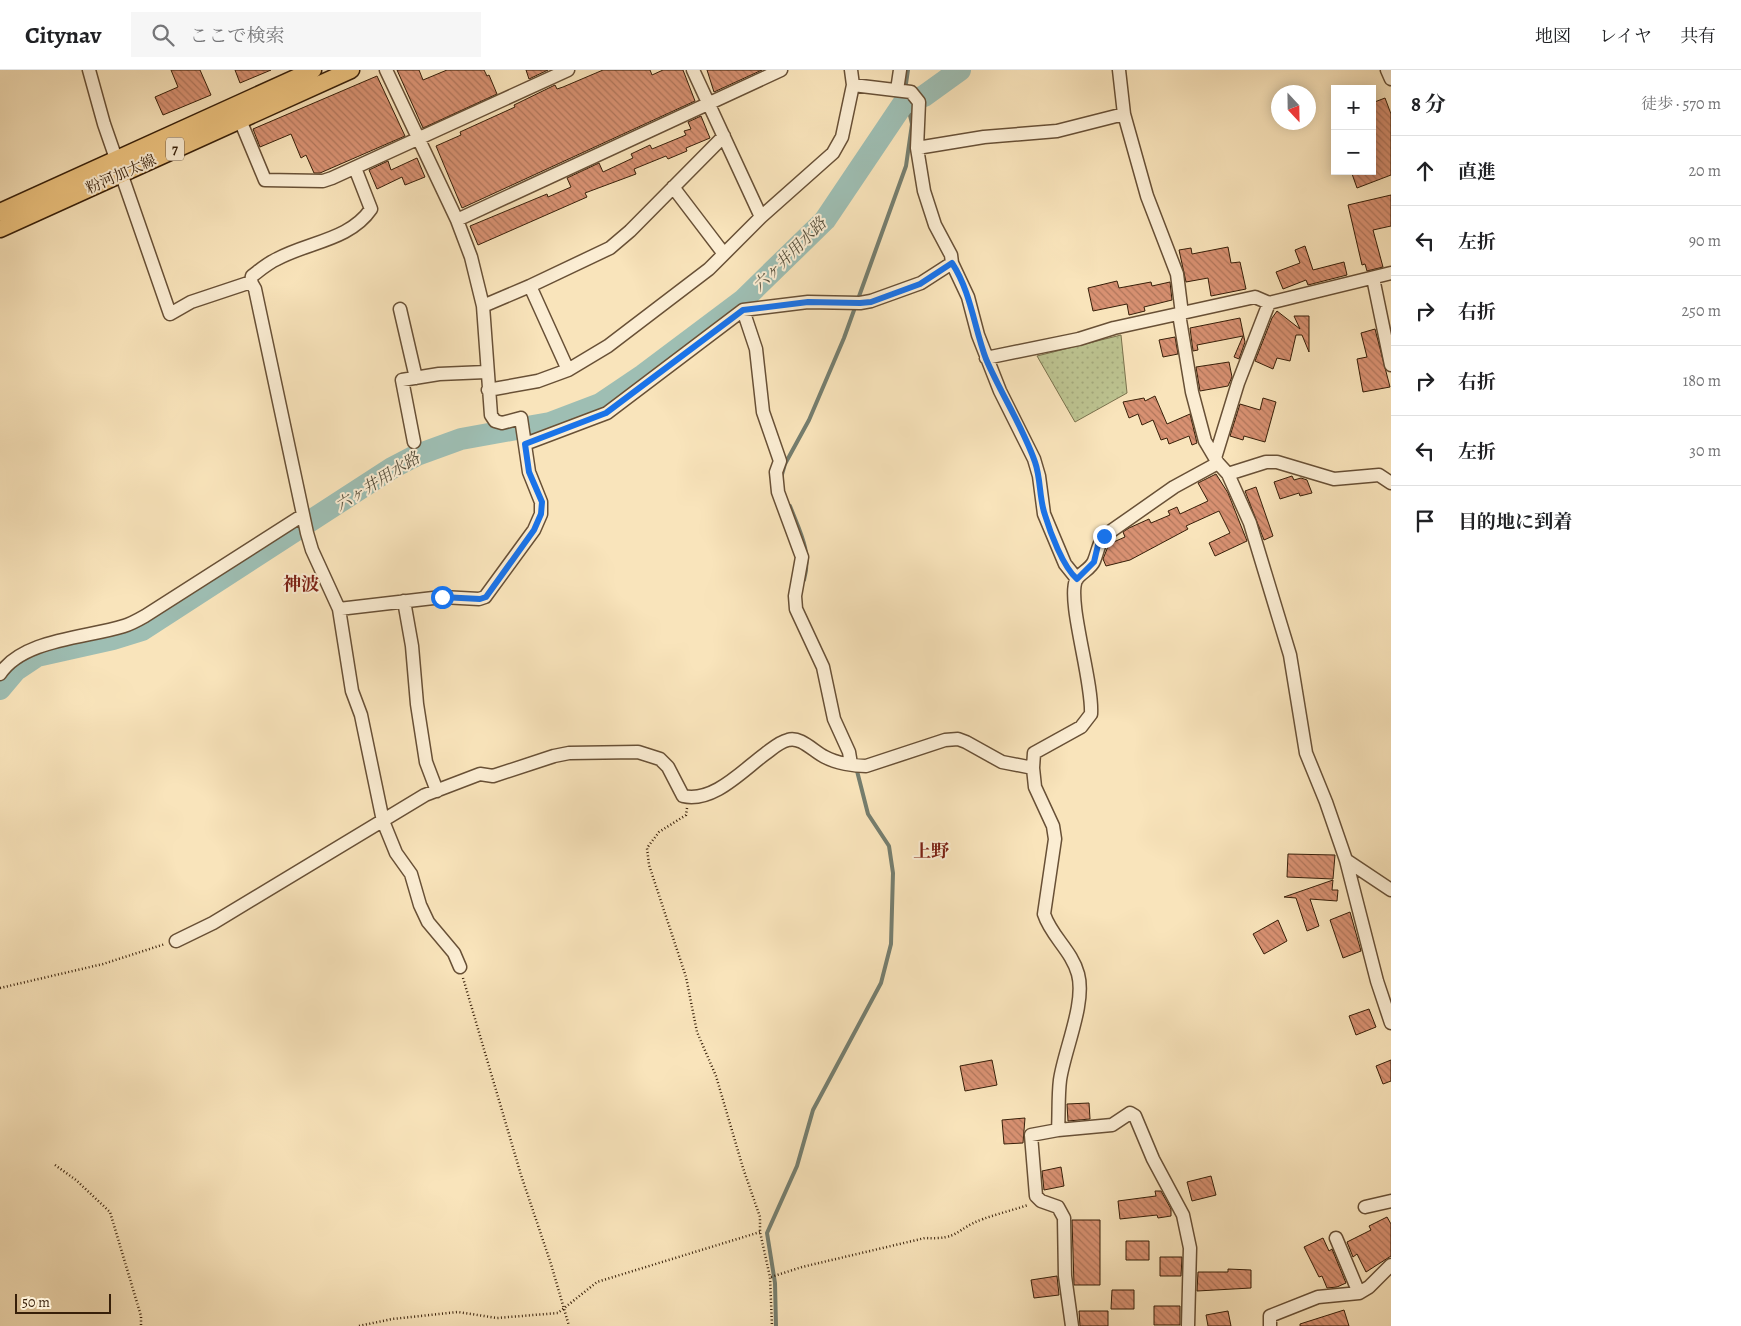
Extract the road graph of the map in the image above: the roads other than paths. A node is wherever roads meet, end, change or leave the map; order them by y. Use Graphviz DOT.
graph roads {
  1 [pos="89,70"];
  2 [pos="314,70"];
  3 [pos="351,70"];
  4 [pos="386,70"];
  5 [pos="568,70"];
  6 [pos="693,70"];
  7 [pos="781,70"];
  8 [pos="851,70"];
  9 [pos="900,70"];
  10 [pos="1119,70"];
  11 [pos="1387,70"];
  12 [pos="1391,79"];
  13 [pos="853,85"];
  14 [pos="909,94"];
  15 [pos="709,104"];
  16 [pos="1124,114"];
  17 [pos="240,120"];
  18 [pos="724,136"];
  19 [pos="418,140"];
  20 [pos="917,148"];
  21 [pos="119,166"];
  22 [pos="355,168"];
  23 [pos="673,187"];
  24 [pos="0,212"];
  25 [pos="762,217"];
  26 [pos="457,220"];
  27 [pos="0,229"];
  28 [pos="724,254"];
  29 [pos="952,263"];
  30 [pos="1391,274"];
  31 [pos="1373,278"];
  32 [pos="251,282"];
  33 [pos="530,286"];
  34 [pos="1269,303"];
  35 [pos="483,306"];
  36 [pos="400,309"];
  37 [pos="743,310"];
  38 [pos="1180,314"];
  39 [pos="986,358"];
  40 [pos="1391,365"];
  41 [pos="568,370"];
  42 [pos="486,372"];
  43 [pos="416,378"];
  44 [pos="488,390"];
  45 [pos="524,435"];
  46 [pos="414,442"];
  47 [pos="1217,460"];
  48 [pos="1228,474"];
  49 [pos="1391,483"];
  50 [pos="303,518"];
  51 [pos="1077,579"];
  52 [pos="404,601"];
  53 [pos="339,609"];
  54 [pos="0,674"];
  55 [pos="854,765"];
  56 [pos="1033,768"];
  57 [pos="437,791"];
  58 [pos="383,821"];
  59 [pos="1346,860"];
  60 [pos="1391,890"];
  61 [pos="176,941"];
  62 [pos="460,967"];
  63 [pos="1391,1023"];
  64 [pos="1058,1130"];
  65 [pos="1391,1201"];
  66 [pos="1366,1207"];
  67 [pos="1336,1238"];
  68 [pos="1391,1265"];
  69 [pos="1359,1292"];
  70 [pos="1072,1326"];
  71 [pos="1188,1326"];
  72 [pos="1270,1326"];
  1 -- 21 [label="street"];
  2 -- 21 [label="main road, 粉河加太線 / 7"];
  3 -- 17 [label="main road, 粉河加太線 / 7"];
  4 -- 19 [label="street"];
  5 -- 19 [label="street"];
  6 -- 15 [label="street"];
  7 -- 15 [label="street"];
  8 -- 13 [label="street"];
  9 -- 14 [label="street"];
  10 -- 16 [label="street"];
  11 -- 12 [label="street"];
  13 -- 14 [label="street"];
  13 -- 25 [label="street"];
  14 -- 20 [label="street"];
  15 -- 18 [label="street"];
  15 -- 26 [label="street"];
  16 -- 20 [label="street"];
  16 -- 38 [label="street"];
  17 -- 21 [label="main road, 粉河加太線 / 7"];
  17 -- 22 [label="street"];
  18 -- 23 [label="street"];
  18 -- 25 [label="street"];
  19 -- 22 [label="street"];
  19 -- 26 [label="street"];
  20 -- 29 [label="street"];
  21 -- 24 [label="main road, 粉河加太線 / 7"];
  21 -- 27 [label="main road, 粉河加太線 / 7"];
  21 -- 32 [label="street"];
  22 -- 32 [label="street"];
  23 -- 28 [label="street"];
  23 -- 33 [label="street"];
  25 -- 28 [label="street"];
  26 -- 35 [label="street"];
  28 -- 41 [label="street"];
  29 -- 37 [label="street"];
  29 -- 39 [label="street"];
  30 -- 31 [label="street"];
  31 -- 34 [label="street"];
  31 -- 40 [label="street"];
  32 -- 50 [label="street"];
  33 -- 35 [label="street"];
  33 -- 41 [label="street"];
  34 -- 38 [label="street"];
  34 -- 47 [label="street"];
  35 -- 42 [label="street"];
  36 -- 43 [label="street"];
  37 -- 45 [label="street"];
  37 -- 55 [label="street"];
  38 -- 39 [label="street"];
  38 -- 47 [label="street"];
  39 -- 51 [label="street"];
  41 -- 44 [label="street"];
  42 -- 43 [label="street"];
  42 -- 44 [label="street"];
  43 -- 46 [label="street"];
  44 -- 45 [label="street"];
  45 -- 52 [label="street"];
  47 -- 48 [label="street"];
  47 -- 51 [label="street"];
  48 -- 49 [label="street"];
  48 -- 59 [label="street"];
  50 -- 53 [label="street"];
  50 -- 54 [label="street"];
  51 -- 56 [label="street"];
  52 -- 53 [label="street"];
  52 -- 57 [label="street"];
  53 -- 58 [label="street"];
  55 -- 56 [label="street"];
  55 -- 57 [label="street"];
  56 -- 64 [label="street"];
  57 -- 58 [label="street"];
  58 -- 61 [label="street"];
  58 -- 62 [label="street"];
  59 -- 60 [label="street"];
  59 -- 63 [label="street"];
  64 -- 70 [label="street"];
  64 -- 71 [label="street"];
  65 -- 66 [label="street"];
  67 -- 69 [label="street"];
  68 -- 69 [label="street"];
  69 -- 72 [label="street"];
}
